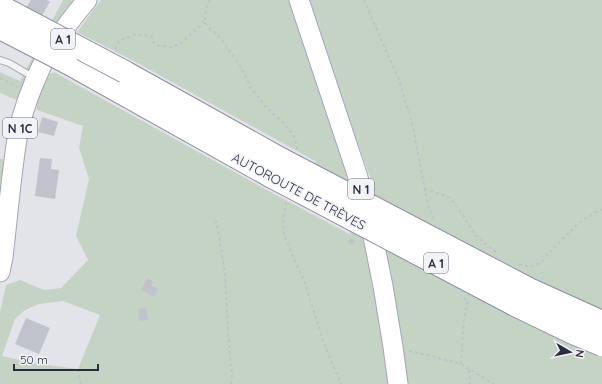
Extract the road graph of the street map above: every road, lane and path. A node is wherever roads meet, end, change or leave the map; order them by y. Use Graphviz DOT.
graph roads {
  1 [pos="87,0"];
  2 [pos="210,0"];
  3 [pos="299,0"];
  4 [pos="364,0"];
  5 [pos="0,6"];
  6 [pos="205,22"];
  7 [pos="0,28"];
  8 [pos="112,55"];
  9 [pos="0,60"];
  10 [pos="0,78"];
  11 [pos="120,81"];
  12 [pos="33,86"];
  13 [pos="282,122"];
  14 [pos="276,168"];
  15 [pos="425,188"];
  16 [pos="286,200"];
  17 [pos="602,210"];
  18 [pos="216,220"];
  19 [pos="434,220"];
  20 [pos="501,256"];
  21 [pos="516,264"];
  22 [pos="0,272"];
  23 [pos="468,301"];
  24 [pos="602,322"];
  25 [pos="602,345"];
  26 [pos="393,348"];
  27 [pos="461,364"];
  28 [pos="78,370"];
  29 [pos="469,370"];
  30 [pos="81,384"];
  31 [pos="231,384"];
  32 [pos="341,384"];
  33 [pos="398,384"];
  34 [pos="470,384"];
  35 [pos="494,384"];
  1 -- 12 [label="main road, N 1C"];
  2 -- 6 [label="path"];
  3 -- 26 [label="main road, N 1"];
  4 -- 15 [label="path"];
  5 -- 11 [label="highway, AUTOROUTE DE TRÈVES / A 1, bridge"];
  6 -- 8 [label="path"];
  6 -- 13 [label="path"];
  7 -- 11 [label="highway, AUTOROUTE DE TRÈVES / A 1, bridge"];
  9 -- 12 [label="lane"];
  10 -- 12 [label="path"];
  11 -- 14 [label="highway, AUTOROUTE DE TRÈVES / A 1"];
  12 -- 22 [label="main road, N 1C"];
  14 -- 24 [label="highway, AUTOROUTE DE TRÈVES / A 1, bridge"];
  14 -- 25 [label="highway, AUTOROUTE DE TRÈVES / A 1, bridge"];
  15 -- 19 [label="path"];
  15 -- 20 [label="path"];
  16 -- 32 [label="path"];
  17 -- 21 [label="path"];
  18 -- 31 [label="path"];
  23 -- 27 [label="path"];
  26 -- 27 [label="path"];
  26 -- 33 [label="main road, N 1"];
  27 -- 29 [label="path"];
  28 -- 30 [label="path"];
  29 -- 34 [label="path"];
  29 -- 35 [label="path"];
}
